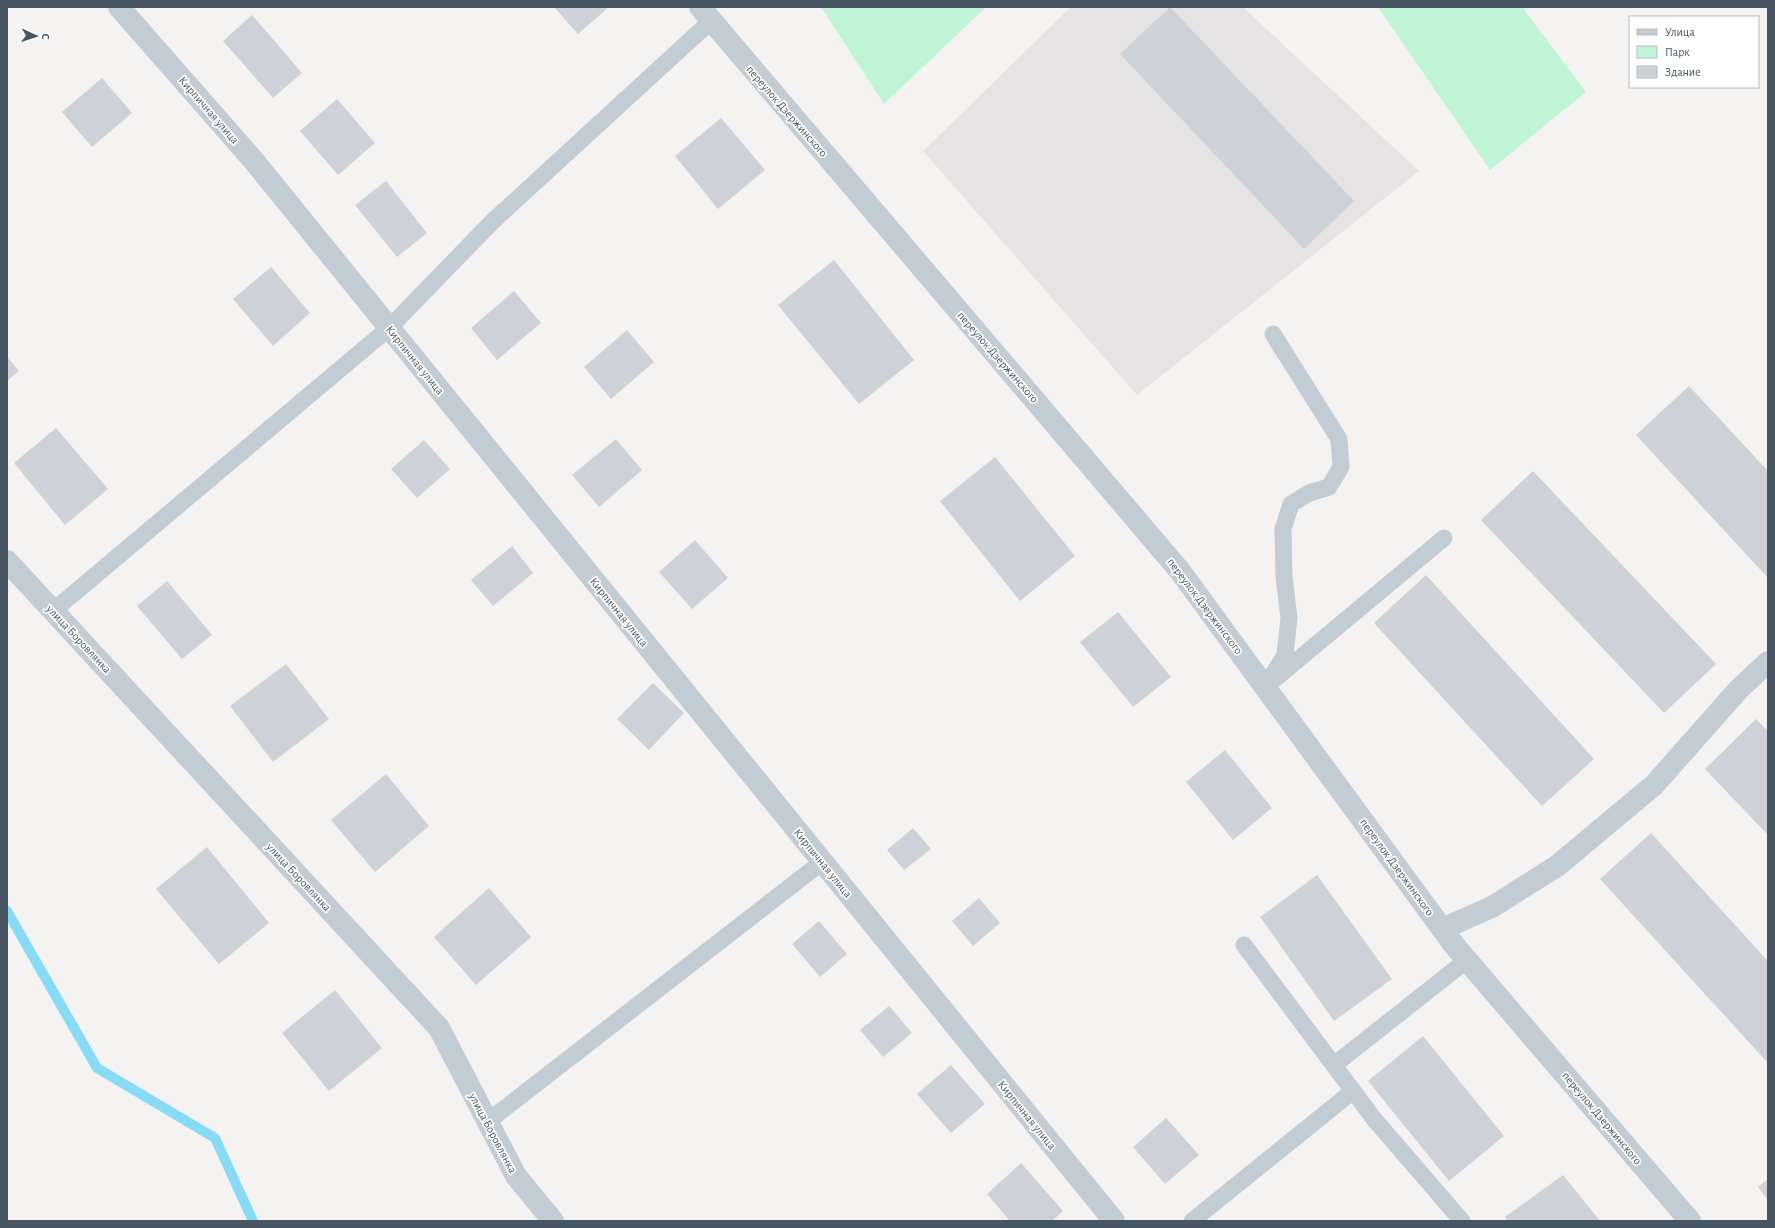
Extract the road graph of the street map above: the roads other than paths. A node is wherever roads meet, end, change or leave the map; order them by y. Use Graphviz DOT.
graph roads {
  1 [pos="119,7"];
  2 [pos="705,14"];
  3 [pos="389,328"];
  4 [pos="1273,334"];
  5 [pos="1444,538"];
  6 [pos="7,561"];
  7 [pos="53,611"];
  8 [pos="1768,662"];
  9 [pos="1265,687"];
  10 [pos="822,862"];
  11 [pos="1442,928"];
  12 [pos="1244,945"];
  13 [pos="1467,960"];
  14 [pos="1334,1065"];
  15 [pos="1353,1091"];
  16 [pos="488,1122"];
  17 [pos="553,1221"];
  18 [pos="1114,1221"];
  19 [pos="1192,1221"];
  20 [pos="1462,1221"];
  21 [pos="1690,1221"];
  1 -- 3 [label="street, Кирпичная улица"];
  2 -- 3 [label="lane"];
  2 -- 9 [label="street, переулок Дзержинского"];
  3 -- 7 [label="lane"];
  3 -- 10 [label="street, Кирпичная улица"];
  4 -- 9 [label="lane"];
  5 -- 9 [label="lane"];
  6 -- 7 [label="street, улица Боровлянка"];
  7 -- 16 [label="street, улица Боровлянка"];
  8 -- 11 [label="street"];
  9 -- 11 [label="street, переулок Дзержинского"];
  10 -- 16 [label="lane"];
  10 -- 18 [label="street, Кирпичная улица"];
  11 -- 13 [label="street, переулок Дзержинского"];
  12 -- 14 [label="lane"];
  13 -- 14 [label="lane"];
  13 -- 21 [label="street, переулок Дзержинского"];
  14 -- 15 [label="lane"];
  15 -- 19 [label="lane"];
  15 -- 20 [label="lane"];
  16 -- 17 [label="street, улица Боровлянка"];
}
